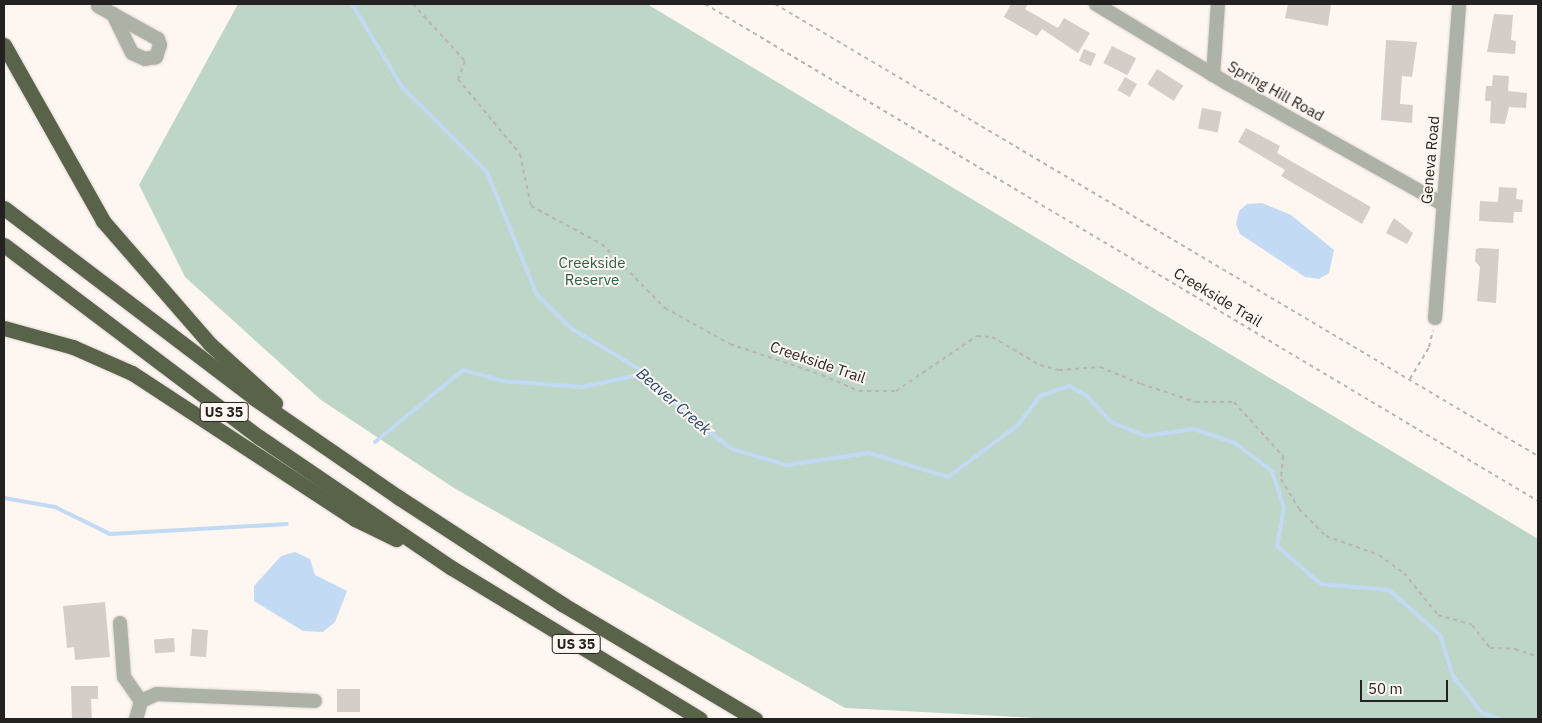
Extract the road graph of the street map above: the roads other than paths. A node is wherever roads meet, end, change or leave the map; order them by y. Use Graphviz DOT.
graph roads {
  1 [pos="96,4"];
  2 [pos="1096,4"];
  3 [pos="1218,4"];
  4 [pos="1459,4"];
  5 [pos="113,14"];
  6 [pos="4,46"];
  7 [pos="1214,75"];
  8 [pos="1443,204"];
  9 [pos="4,208"];
  10 [pos="4,245"];
  11 [pos="1435,318"];
  12 [pos="4,328"];
  13 [pos="335,454"];
  14 [pos="452,568"];
  15 [pos="120,623"];
  16 [pos="141,701"];
  17 [pos="315,701"];
  18 [pos="136,719"];
  19 [pos="700,719"];
  20 [pos="755,719"];
  1 -- 5 [label="street"];
  2 -- 7 [label="street, Spring Hill Road"];
  3 -- 7 [label="street"];
  4 -- 8 [label="street, Geneva Road"];
  6 -- 13 [label="highway"];
  7 -- 8 [label="street, Spring Hill Road"];
  8 -- 11 [label="street, Geneva Road"];
  9 -- 13 [label="highway, US 35"];
  10 -- 14 [label="highway, US 35"];
  12 -- 14 [label="highway"];
  13 -- 20 [label="highway, US 35"];
  14 -- 19 [label="highway, US 35"];
  15 -- 16 [label="street"];
  16 -- 17 [label="street"];
  16 -- 18 [label="street"];
}
